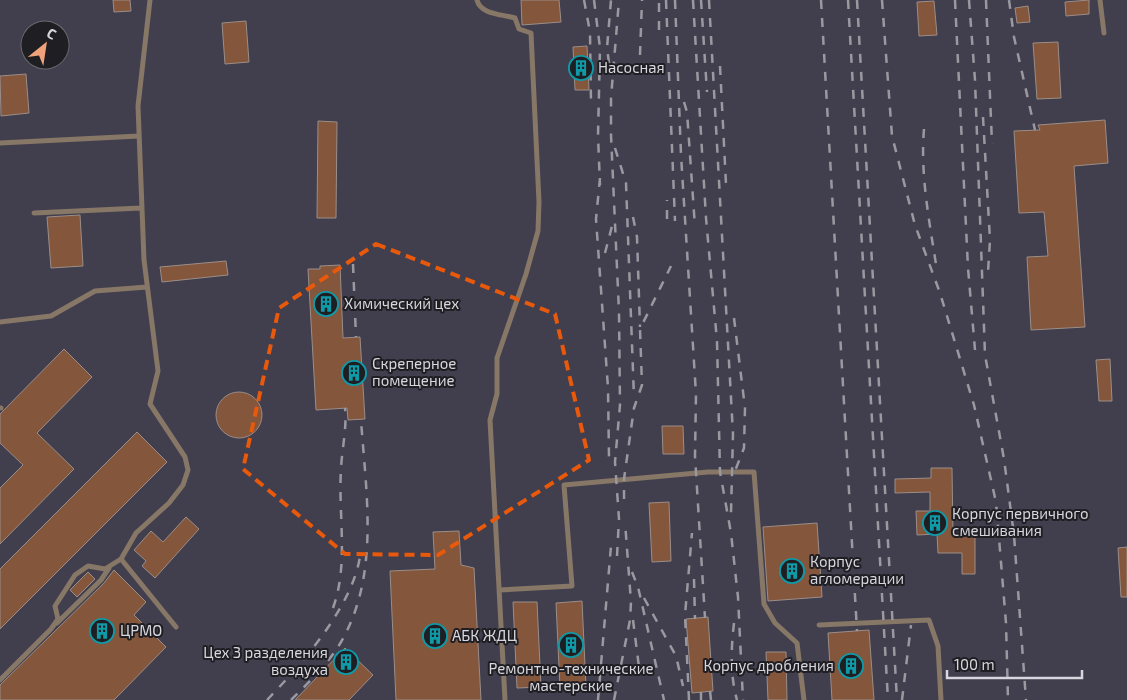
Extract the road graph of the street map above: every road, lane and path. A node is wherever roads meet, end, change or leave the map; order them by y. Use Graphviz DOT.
graph roads {
  1 [pos="150,0"];
  2 [pos="477,0"];
  3 [pos="1100,0"];
  4 [pos="1104,33"];
  5 [pos="139,136"];
  6 [pos="0,143"];
  7 [pos="141,208"];
  8 [pos="34,213"];
  9 [pos="147,287"];
  10 [pos="0,322"];
  11 [pos="121,559"];
  12 [pos="111,566"];
  13 [pos="499,590"];
  14 [pos="819,625"];
  15 [pos="176,627"];
  16 [pos="51,629"];
  17 [pos="0,680"];
  18 [pos="505,700"];
  19 [pos="804,700"];
  20 [pos="941,700"];
  1 -- 5 [label="lane"];
  2 -- 13 [label="lane"];
  3 -- 4 [label="lane"];
  5 -- 6 [label="lane"];
  5 -- 7 [label="lane"];
  7 -- 8 [label="lane"];
  7 -- 9 [label="lane"];
  9 -- 10 [label="lane"];
  9 -- 11 [label="lane"];
  11 -- 12 [label="lane"];
  11 -- 15 [label="lane"];
  12 -- 16 [label="lane"];
  12 -- 16 [label="lane"];
  13 -- 18 [label="lane"];
  13 -- 19 [label="lane"];
  14 -- 20 [label="lane"];
  16 -- 17 [label="lane"];
}
